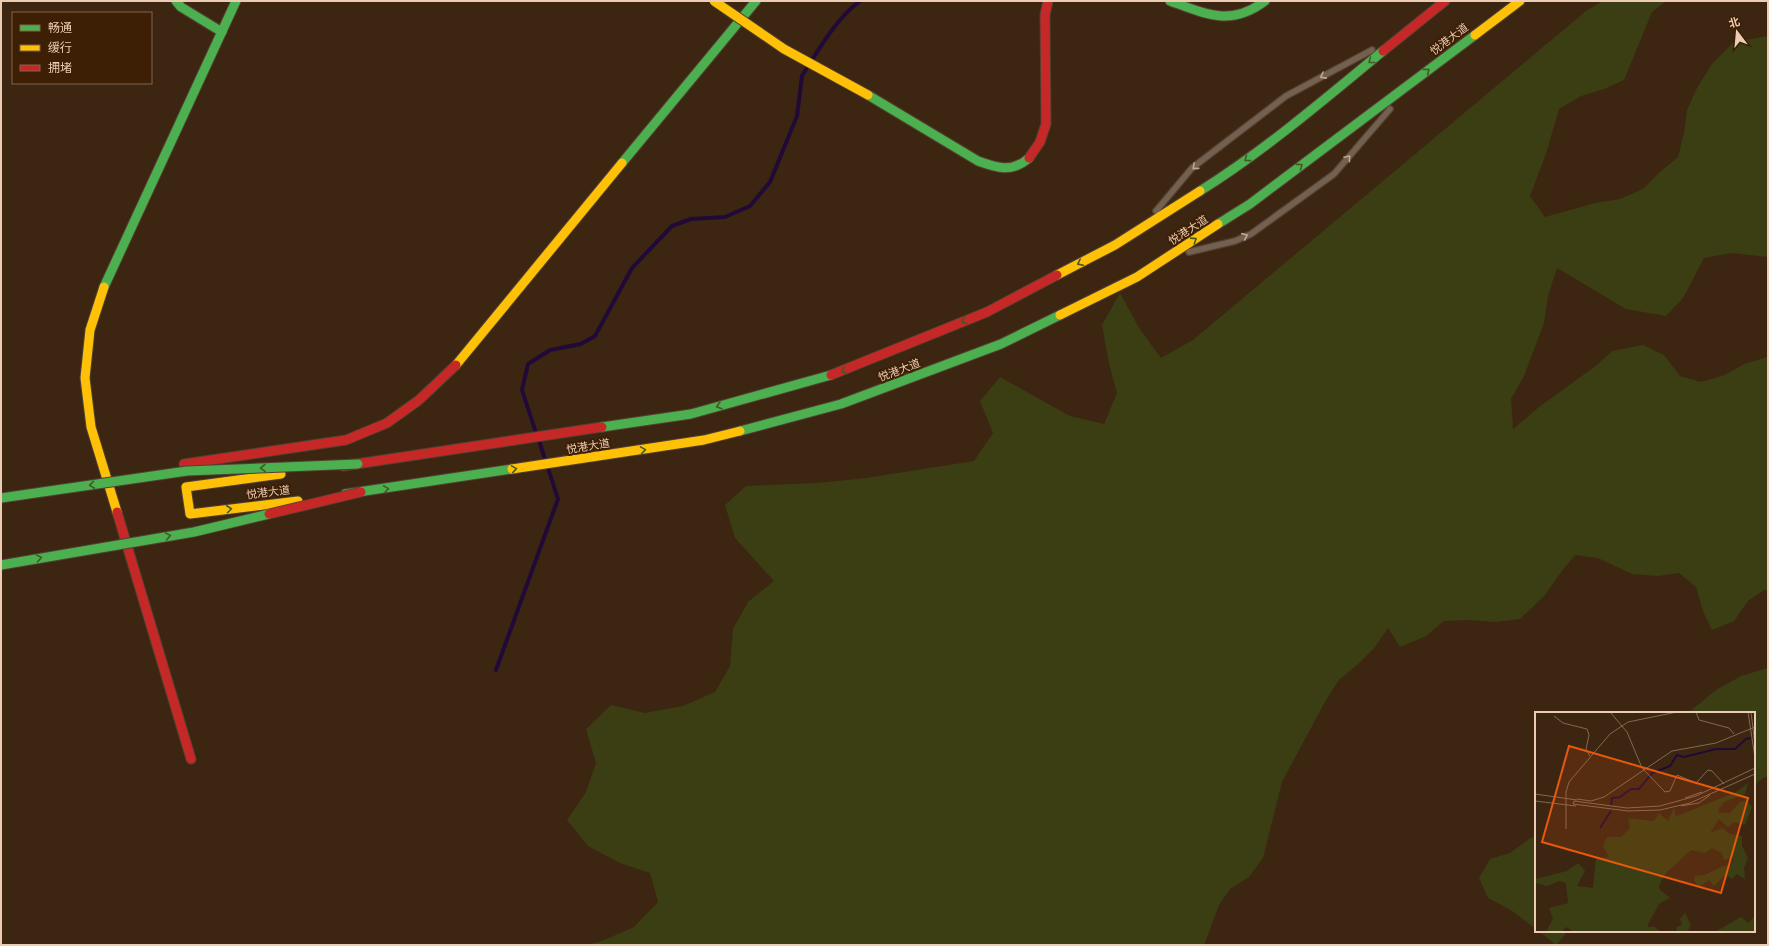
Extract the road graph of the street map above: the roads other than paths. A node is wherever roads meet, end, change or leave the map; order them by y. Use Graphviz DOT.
graph roads {
  1 [pos="176,1"];
  2 [pos="236,1"];
  3 [pos="714,1"];
  4 [pos="756,1"];
  5 [pos="1048,1"];
  6 [pos="1170,1"];
  7 [pos="1265,1"];
  8 [pos="1445,1"];
  9 [pos="1520,1"];
  10 [pos="222,32"];
  11 [pos="1407,32"];
  12 [pos="1413,81"];
  13 [pos="1140,230"];
  14 [pos="1167,257"];
  15 [pos="358,464"];
  16 [pos="106,476"];
  17 [pos="361,492"];
  18 [pos="1,498"];
  19 [pos="1,565"];
  20 [pos="191,759"];
  1 -- 10 [label="main road"];
  2 -- 10 [label="main road"];
  3 -- 5 [label="main road, bridge"];
  4 -- 16 [label="main road"];
  6 -- 7 [label="main road"];
  8 -- 11 [label="main road, 悦港大道"];
  12 -- 9 [label="main road, 悦港大道, one-way"];
  10 -- 16 [label="main road"];
  11 -- 13 [label="main road, 悦港大道, one-way"];
  11 -- 13 [label="lane, one-way"];
  14 -- 12 [label="main road, 悦港大道, one-way"];
  14 -- 12 [label="lane, one-way"];
  13 -- 15 [label="main road, 悦港大道, one-way"];
  17 -- 14 [label="main road, 悦港大道, one-way"];
  15 -- 17 [label="main road, 悦港大道, one-way, bridge"];
  15 -- 18 [label="main road, one-way, bridge"];
  16 -- 20 [label="main road"];
  19 -- 17 [label="main road, one-way, bridge"];
}
